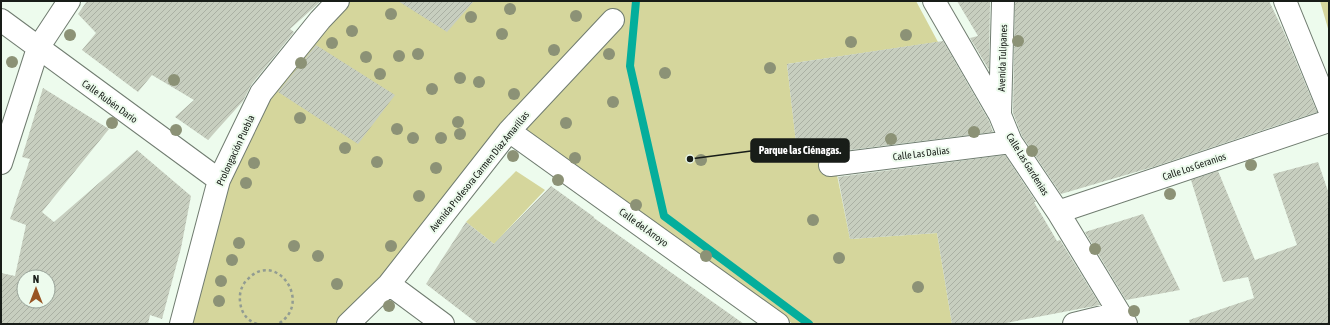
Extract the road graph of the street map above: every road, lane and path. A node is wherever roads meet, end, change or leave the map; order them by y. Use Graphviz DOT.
graph roads {
  1 [pos="69,1"];
  2 [pos="338,1"];
  3 [pos="934,1"];
  4 [pos="1003,1"];
  5 [pos="1285,1"];
  6 [pos="1,20"];
  7 [pos="613,20"];
  8 [pos="38,48"];
  9 [pos="1329,109"];
  10 [pos="1000,115"];
  11 [pos="1329,121"];
  12 [pos="509,131"];
  13 [pos="1012,142"];
  14 [pos="1,163"];
  15 [pos="830,165"];
  16 [pos="219,180"];
  17 [pos="1058,212"];
  18 [pos="389,284"];
  19 [pos="1123,319"];
  20 [pos="181,324"];
  21 [pos="257,324"];
  22 [pos="278,324"];
  23 [pos="348,324"];
  24 [pos="443,324"];
  25 [pos="778,324"];
  26 [pos="1074,324"];
  1 -- 8 [label="street"];
  2 -- 16 [label="street, Prolongación Puebla"];
  3 -- 10 [label="street, Calle Las Gardenias"];
  4 -- 10 [label="street, Avenida Tulipanes"];
  5 -- 9 [label="street"];
  6 -- 8 [label="street, Calle Rubén Darío"];
  7 -- 12 [label="street, Avenida Profesora Carmen Díaz Amarillas"];
  8 -- 14 [label="street"];
  8 -- 16 [label="street, Calle Rubén Darío"];
  10 -- 13 [label="street, Calle Las Gardenias"];
  11 -- 17 [label="street, Calle Los Geranios"];
  12 -- 18 [label="street, Avenida Profesora Carmen Díaz Amarillas"];
  12 -- 25 [label="street, Calle del Arroyo"];
  13 -- 15 [label="street, Calle Las Dalias"];
  13 -- 17 [label="street, Calle Las Gardenias"];
  16 -- 20 [label="street, Prolongación Puebla"];
  17 -- 19 [label="street, Calle Las Gardenias"];
  18 -- 23 [label="street, Avenida Profesora Carmen Díaz Amarillas"];
  18 -- 24 [label="street"];
  19 -- 26 [label="street"];
  21 -- 22 [label="path"];
}
